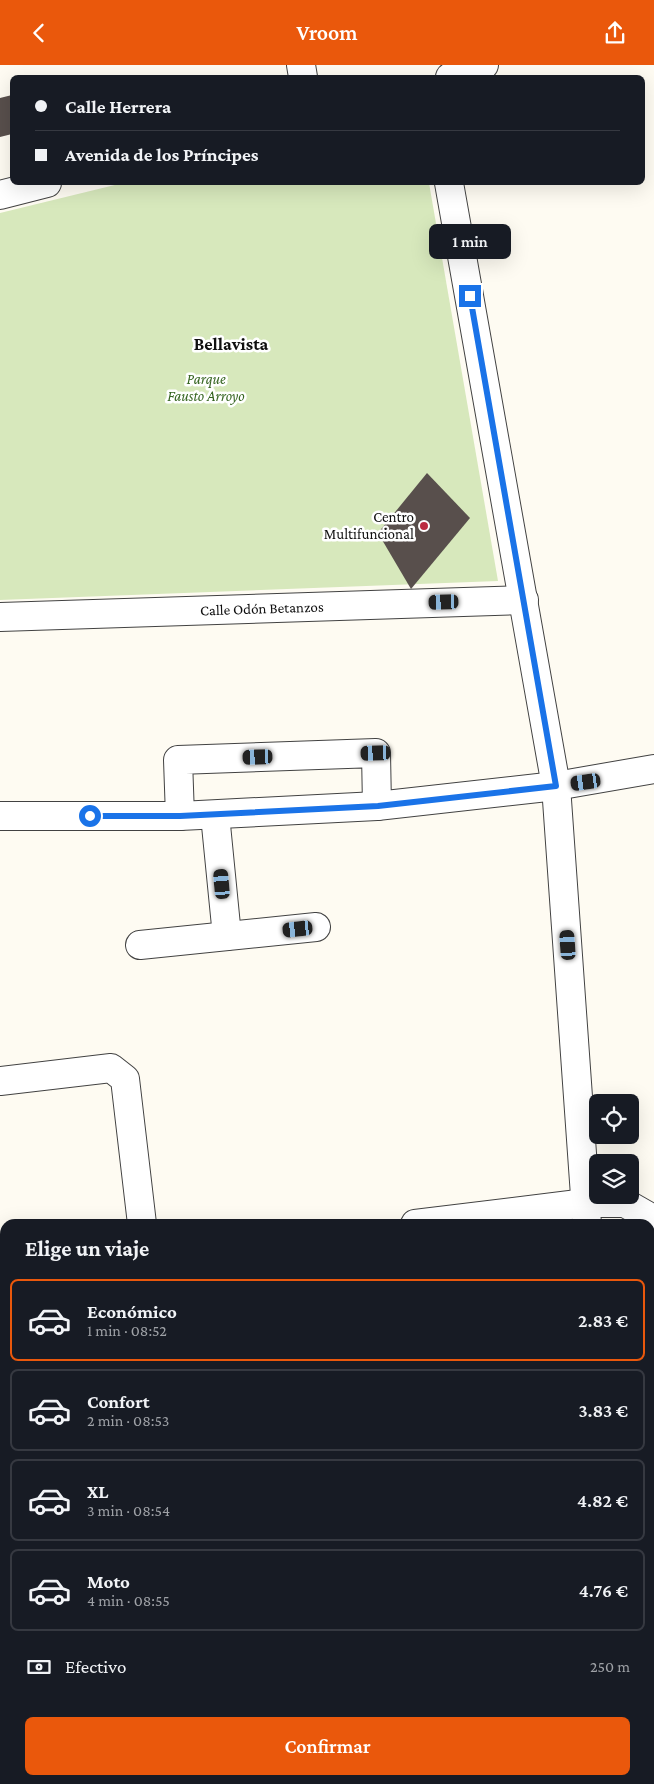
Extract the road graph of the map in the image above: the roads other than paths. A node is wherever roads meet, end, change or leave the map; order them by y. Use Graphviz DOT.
graph roads {
  1 [pos="484,65"];
  2 [pos="456,75"];
  3 [pos="39,185"];
  4 [pos="449,185"];
  5 [pos="0,195"];
  6 [pos="524,599"];
  7 [pos="0,617"];
  8 [pos="654,769"];
  9 [pos="556,786"];
  10 [pos="378,806"];
  11 [pos="215,815"];
  12 [pos="0,816"];
  13 [pos="180,816"];
  14 [pos="316,927"];
  15 [pos="227,936"];
  16 [pos="140,945"];
  17 [pos="0,1081"];
  18 [pos="587,1213"];
  19 [pos="141,1219"];
  20 [pos="493,1219"];
  21 [pos="648,1219"];
  1 -- 2 [label="street"];
  3 -- 5 [label="street"];
  4 -- 6 [label="street"];
  6 -- 7 [label="street, Calle Odón Betanzos"];
  6 -- 9 [label="street"];
  8 -- 9 [label="street"];
  9 -- 10 [label="street"];
  9 -- 18 [label="street"];
  10 -- 11 [label="street"];
  10 -- 13 [label="street"];
  11 -- 13 [label="street"];
  11 -- 15 [label="street"];
  12 -- 13 [label="street"];
  14 -- 15 [label="street"];
  15 -- 16 [label="street"];
  17 -- 19 [label="street"];
  18 -- 20 [label="street"];
  18 -- 21 [label="street"];
}
